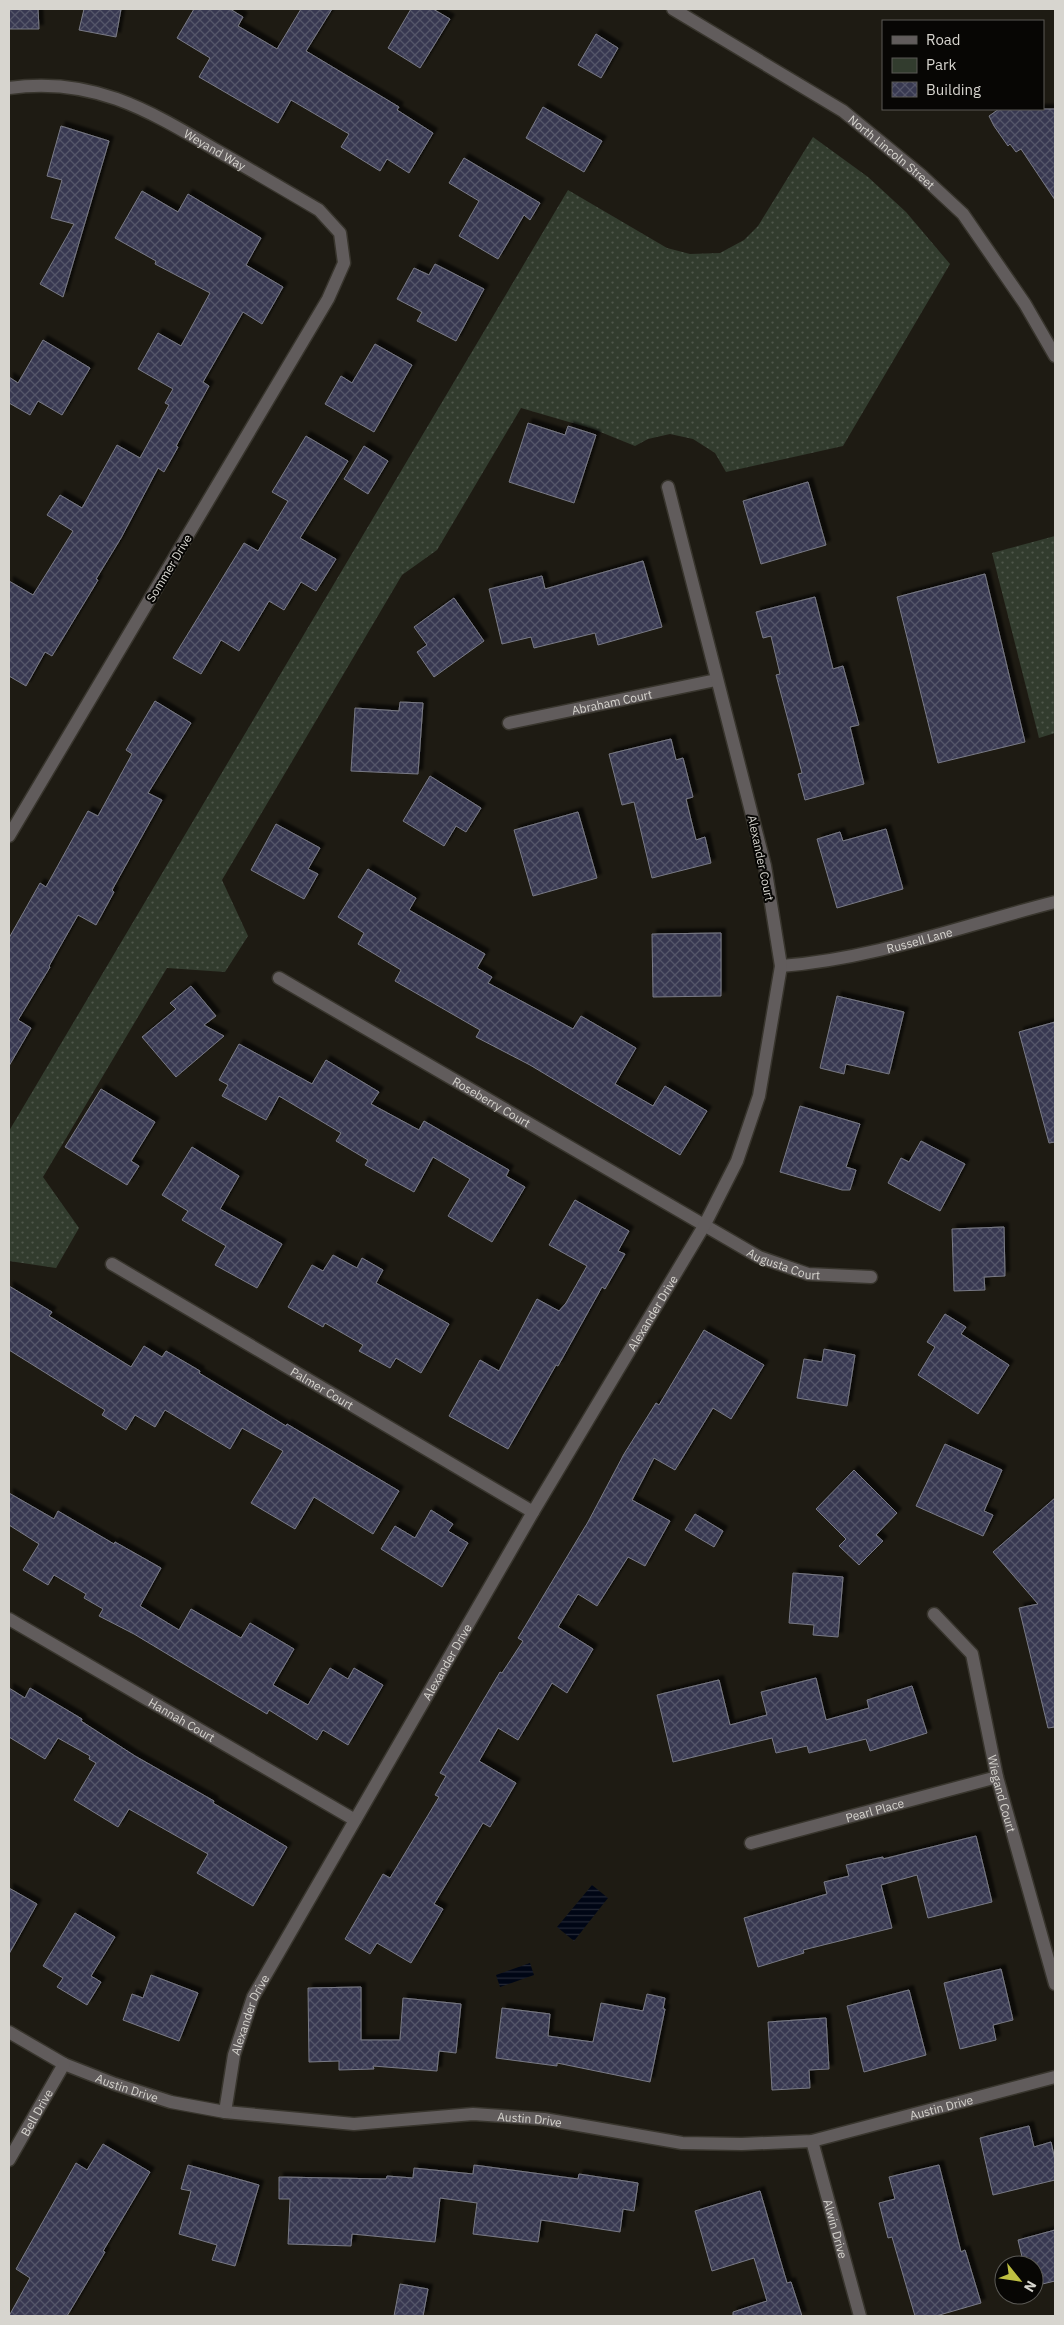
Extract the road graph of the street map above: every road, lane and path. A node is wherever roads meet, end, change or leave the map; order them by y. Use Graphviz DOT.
graph roads {
  1 [pos="672,9"];
  2 [pos="9,88"];
  3 [pos="328,299"];
  4 [pos="1055,356"];
  5 [pos="668,487"];
  6 [pos="716,680"];
  7 [pos="509,723"];
  8 [pos="9,836"];
  9 [pos="1055,902"];
  10 [pos="781,966"];
  11 [pos="279,978"];
  12 [pos="704,1226"];
  13 [pos="112,1264"];
  14 [pos="871,1276"];
  15 [pos="533,1512"];
  16 [pos="934,1614"];
  17 [pos="9,1619"];
  18 [pos="997,1777"];
  19 [pos="355,1820"];
  20 [pos="751,1843"];
  21 [pos="1055,1984"];
  22 [pos="9,2032"];
  23 [pos="64,2064"];
  24 [pos="1055,2077"];
  25 [pos="225,2112"];
  26 [pos="812,2141"];
  27 [pos="9,2160"];
  28 [pos="860,2316"];
  1 -- 4 [label="street, North Lincoln Street"];
  2 -- 3 [label="street, Weyand Way"];
  3 -- 8 [label="street, Sommer Drive"];
  5 -- 6 [label="street, Alexander Court"];
  6 -- 7 [label="street, Abraham Court"];
  6 -- 10 [label="street, Alexander Court"];
  9 -- 10 [label="street, Russell Lane"];
  10 -- 12 [label="street, Alexander Court"];
  11 -- 12 [label="street, Roseberry Court"];
  12 -- 14 [label="street, Augusta Court"];
  12 -- 15 [label="street, Alexander Drive"];
  13 -- 15 [label="street, Palmer Court"];
  15 -- 19 [label="street, Alexander Drive"];
  16 -- 18 [label="street, Wiegand Court"];
  17 -- 19 [label="street, Hannah Court"];
  18 -- 20 [label="street, Pearl Place"];
  18 -- 21 [label="street, Wiegand Court"];
  19 -- 25 [label="street, Alexander Drive"];
  22 -- 23 [label="street, Austin Drive"];
  23 -- 25 [label="street, Austin Drive"];
  23 -- 27 [label="street, Bell Drive"];
  24 -- 26 [label="street, Austin Drive"];
  25 -- 26 [label="street, Austin Drive"];
  26 -- 28 [label="street, Alwin Drive"];
}
